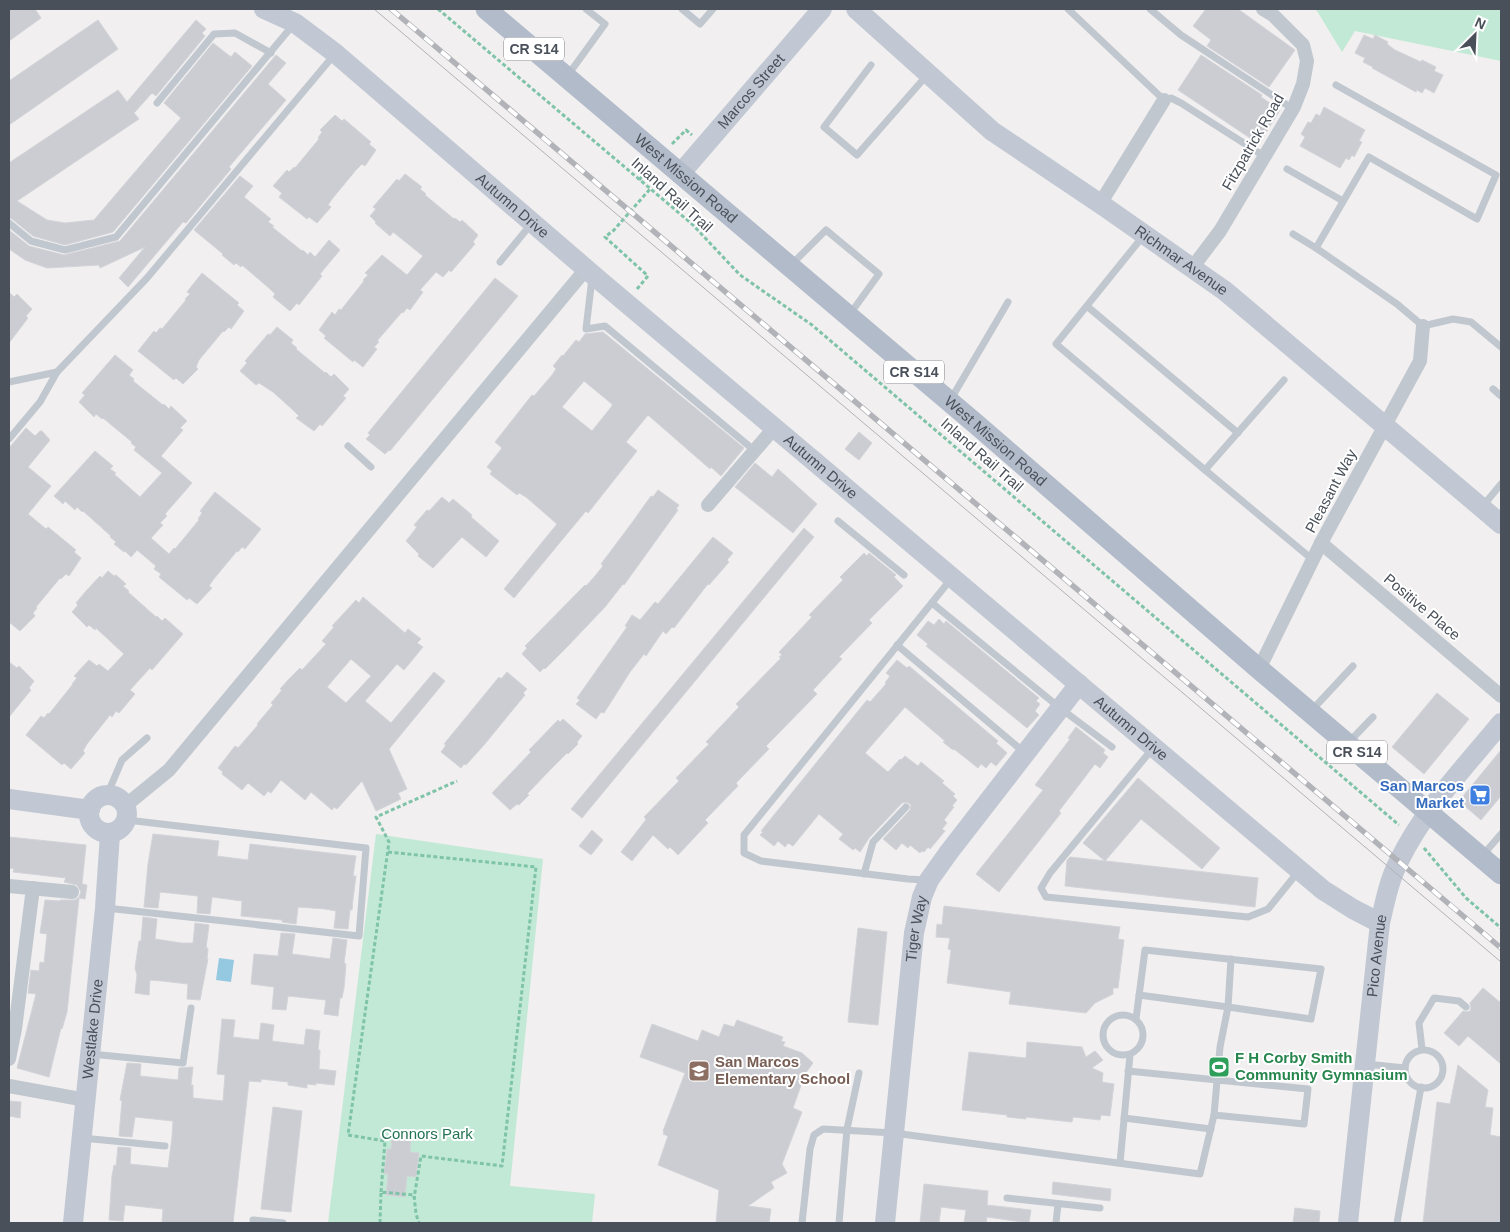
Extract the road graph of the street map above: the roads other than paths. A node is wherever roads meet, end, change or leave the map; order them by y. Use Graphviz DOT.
graph roads {
  1 [pos="264,9"];
  2 [pos="586,9"];
  3 [pos="682,9"];
  4 [pos="713,9"];
  5 [pos="822,9"];
  6 [pos="856,9"];
  7 [pos="1068,9"];
  8 [pos="1150,9"];
  9 [pos="1263,9"];
  10 [pos="495,13"];
  11 [pos="295,23"];
  12 [pos="270,53"];
  13 [pos="335,53"];
  14 [pos="872,64"];
  15 [pos="928,74"];
  16 [pos="566,77"];
  17 [pos="1336,85"];
  18 [pos="1164,100"];
  19 [pos="157,103"];
  20 [pos="1293,109"];
  21 [pos="1264,156"];
  22 [pos="1287,169"];
  23 [pos="680,174"];
  24 [pos="1343,201"];
  25 [pos="1100,204"];
  26 [pos="9,223"];
  27 [pos="532,223"];
  28 [pos="1294,234"];
  29 [pos="1144,235"];
  30 [pos="1316,248"];
  31 [pos="500,262"];
  32 [pos="790,266"];
  33 [pos="1192,268"];
  34 [pos="589,272"];
  35 [pos="1008,302"];
  36 [pos="1088,306"];
  37 [pos="849,316"];
  38 [pos="1423,326"];
  39 [pos="1501,347"];
  40 [pos="57,372"];
  41 [pos="1284,380"];
  42 [pos="9,382"];
  43 [pos="1493,389"];
  44 [pos="1501,396"];
  45 [pos="950,402"];
  46 [pos="1385,425"];
  47 [pos="775,427"];
  48 [pos="1238,433"];
  49 [pos="9,439"];
  50 [pos="348,446"];
  51 [pos="755,450"];
  52 [pos="372,467"];
  53 [pos="1205,470"];
  54 [pos="1501,484"];
  55 [pos="708,505"];
  56 [pos="1482,507"];
  57 [pos="838,521"];
  58 [pos="1501,524"];
  59 [pos="1321,543"];
  60 [pos="1313,560"];
  61 [pos="904,575"];
  62 [pos="953,577"];
  63 [pos="932,603"];
  64 [pos="897,646"];
  65 [pos="1353,666"];
  66 [pos="1259,669"];
  67 [pos="1079,684"];
  68 [pos="1501,696"];
  69 [pos="1060,708"];
  70 [pos="1310,712"];
  71 [pos="1373,717"];
  72 [pos="1501,723"];
  73 [pos="147,738"];
  74 [pos="1347,744"];
  75 [pos="1112,747"];
  76 [pos="1154,747"];
  77 [pos="1025,753"];
  78 [pos="107,795"];
  79 [pos="9,800"];
  80 [pos="906,807"];
  81 [pos="90,810"];
  82 [pos="1427,812"];
  83 [pos="126,813"];
  84 [pos="110,834"];
  85 [pos="1501,834"];
  86 [pos="1481,857"];
  87 [pos="1299,870"];
  88 [pos="864,874"];
  89 [pos="1501,874"];
  90 [pos="929,880"];
  91 [pos="9,886"];
  92 [pos="33,888"];
  93 [pos="72,892"];
  94 [pos="105,908"];
  95 [pos="1380,923"];
  96 [pos="1231,959"];
  97 [pos="1139,995"];
  98 [pos="1228,1007"];
  99 [pos="1466,1007"];
  100 [pos="191,1008"];
  101 [pos="1136,1019"];
  102 [pos="1422,1050"];
  103 [pos="90,1054"];
  104 [pos="1130,1054"];
  105 [pos="9,1059"];
  106 [pos="1364,1063"];
  107 [pos="1405,1068"];
  108 [pos="1128,1071"];
  109 [pos="859,1073"];
  110 [pos="1218,1080"];
  111 [pos="9,1086"];
  112 [pos="1421,1087"];
  113 [pos="86,1100"];
  114 [pos="1214,1115"];
  115 [pos="1124,1118"];
  116 [pos="847,1129"];
  117 [pos="1211,1129"];
  118 [pos="894,1133"];
  119 [pos="82,1138"];
  120 [pos="165,1146"];
  121 [pos="1120,1163"];
  122 [pos="1006,1198"];
  123 [pos="1058,1204"];
  124 [pos="1100,1208"];
  125 [pos="253,1220"];
  126 [pos="73,1223"];
  127 [pos="272,1223"];
  128 [pos="283,1223"];
  129 [pos="802,1223"];
  130 [pos="839,1223"];
  131 [pos="885,1223"];
  132 [pos="1056,1223"];
  133 [pos="1348,1223"];
  134 [pos="1397,1223"];
  1 -- 11 [label="street, Autumn Drive"];
  2 -- 16 [label="lane"];
  3 -- 4 [label="lane"];
  5 -- 23 [label="street, Marcos Street"];
  6 -- 15 [label="street, Richmar Avenue"];
  7 -- 18 [label="lane"];
  8 -- 20 [label="lane"];
  9 -- 20 [label="street, Fitzpatrick Road"];
  10 -- 16 [label="main road, West Mission Road / CR S14"];
  11 -- 12 [label="lane"];
  11 -- 13 [label="street, Autumn Drive"];
  12 -- 19 [label="lane"];
  12 -- 26 [label="lane"];
  13 -- 27 [label="street, Autumn Drive"];
  13 -- 40 [label="lane"];
  14 -- 15 [label="lane"];
  15 -- 25 [label="street, Richmar Avenue"];
  16 -- 23 [label="main road, West Mission Road / CR S14"];
  17 -- 24 [label="lane"];
  18 -- 21 [label="lane"];
  18 -- 25 [label="street"];
  20 -- 21 [label="street, Fitzpatrick Road"];
  21 -- 33 [label="street, Fitzpatrick Road"];
  22 -- 24 [label="lane"];
  23 -- 32 [label="main road, West Mission Road / CR S14"];
  24 -- 30 [label="lane"];
  25 -- 29 [label="street, Richmar Avenue"];
  27 -- 31 [label="lane"];
  27 -- 34 [label="street, Autumn Drive"];
  28 -- 30 [label="lane"];
  29 -- 33 [label="street, Richmar Avenue"];
  29 -- 36 [label="lane"];
  30 -- 38 [label="lane"];
  32 -- 37 [label="main road, West Mission Road / CR S14"];
  32 -- 37 [label="lane"];
  33 -- 46 [label="street, Richmar Avenue"];
  34 -- 47 [label="street, Autumn Drive"];
  34 -- 51 [label="lane"];
  34 -- 83 [label="street"];
  35 -- 45 [label="lane"];
  36 -- 48 [label="lane"];
  36 -- 53 [label="lane"];
  37 -- 45 [label="main road, West Mission Road / CR S14"];
  38 -- 39 [label="lane"];
  38 -- 46 [label="street, Pleasant Way"];
  40 -- 42 [label="lane"];
  40 -- 49 [label="lane"];
  41 -- 48 [label="lane"];
  43 -- 44 [label="lane"];
  45 -- 66 [label="main road, West Mission Road / CR S14"];
  46 -- 56 [label="street, Richmar Avenue"];
  46 -- 59 [label="street, Pleasant Way"];
  47 -- 51 [label="street"];
  47 -- 62 [label="street, Autumn Drive"];
  48 -- 53 [label="lane"];
  50 -- 52 [label="lane"];
  51 -- 55 [label="street"];
  53 -- 60 [label="lane"];
  54 -- 56 [label="lane"];
  56 -- 58 [label="street, Richmar Avenue"];
  57 -- 61 [label="lane"];
  59 -- 60 [label="street, Pleasant Way"];
  59 -- 68 [label="street, Positive Place"];
  60 -- 66 [label="street, Pleasant Way"];
  62 -- 63 [label="lane"];
  62 -- 67 [label="street, Autumn Drive"];
  63 -- 64 [label="lane"];
  63 -- 69 [label="lane"];
  64 -- 77 [label="lane"];
  64 -- 88 [label="lane"];
  65 -- 70 [label="lane"];
  66 -- 70 [label="main road, West Mission Road / CR S14"];
  67 -- 69 [label="street, Tiger Way"];
  67 -- 76 [label="street, Autumn Drive"];
  69 -- 75 [label="lane"];
  69 -- 77 [label="street, Tiger Way"];
  70 -- 74 [label="main road, West Mission Road / CR S14"];
  71 -- 74 [label="lane"];
  72 -- 82 [label="street, Pico Avenue"];
  73 -- 78 [label="lane"];
  74 -- 82 [label="main road, West Mission Road / CR S14"];
  76 -- 87 [label="street, Autumn Drive"];
  76 -- 87 [label="lane"];
  77 -- 90 [label="street, Tiger Way"];
  78 -- 81 [label="street"];
  78 -- 83 [label="street"];
  79 -- 81 [label="street"];
  80 -- 88 [label="lane"];
  81 -- 84 [label="street"];
  82 -- 86 [label="main road, West Mission Road / CR S14"];
  82 -- 95 [label="street, Pico Avenue"];
  83 -- 84 [label="street"];
  83 -- 94 [label="lane"];
  84 -- 94 [label="street, Westlake Drive"];
  85 -- 86 [label="lane"];
  86 -- 89 [label="main road, West Mission Road / CR S14"];
  87 -- 95 [label="street, Autumn Drive"];
  88 -- 90 [label="lane"];
  90 -- 118 [label="street, Tiger Way"];
  91 -- 92 [label="street"];
  92 -- 93 [label="street"];
  92 -- 105 [label="street"];
  94 -- 103 [label="street, Westlake Drive"];
  95 -- 106 [label="street, Pico Avenue"];
  96 -- 97 [label="lane"];
  96 -- 98 [label="lane"];
  96 -- 98 [label="lane"];
  97 -- 98 [label="lane"];
  97 -- 101 [label="lane"];
  98 -- 110 [label="lane"];
  99 -- 102 [label="lane"];
  100 -- 103 [label="lane"];
  101 -- 104 [label="lane"];
  101 -- 104 [label="lane"];
  102 -- 107 [label="lane"];
  102 -- 112 [label="lane"];
  103 -- 113 [label="street, Westlake Drive"];
  104 -- 108 [label="lane"];
  106 -- 107 [label="lane"];
  106 -- 133 [label="street, Pico Avenue"];
  107 -- 112 [label="lane"];
  108 -- 110 [label="lane"];
  108 -- 115 [label="lane"];
  109 -- 116 [label="lane"];
  110 -- 114 [label="lane"];
  110 -- 114 [label="lane"];
  111 -- 113 [label="street"];
  112 -- 134 [label="lane"];
  113 -- 119 [label="street, Westlake Drive"];
  114 -- 117 [label="lane"];
  115 -- 117 [label="lane"];
  115 -- 121 [label="lane"];
  116 -- 118 [label="lane"];
  116 -- 129 [label="lane"];
  116 -- 130 [label="lane"];
  117 -- 121 [label="lane"];
  118 -- 121 [label="lane"];
  118 -- 131 [label="street, Tiger Way"];
  119 -- 120 [label="lane"];
  119 -- 126 [label="street, Westlake Drive"];
  122 -- 123 [label="lane"];
  123 -- 124 [label="lane"];
  123 -- 132 [label="lane"];
  125 -- 127 [label="lane"];
  127 -- 128 [label="lane"];
}
